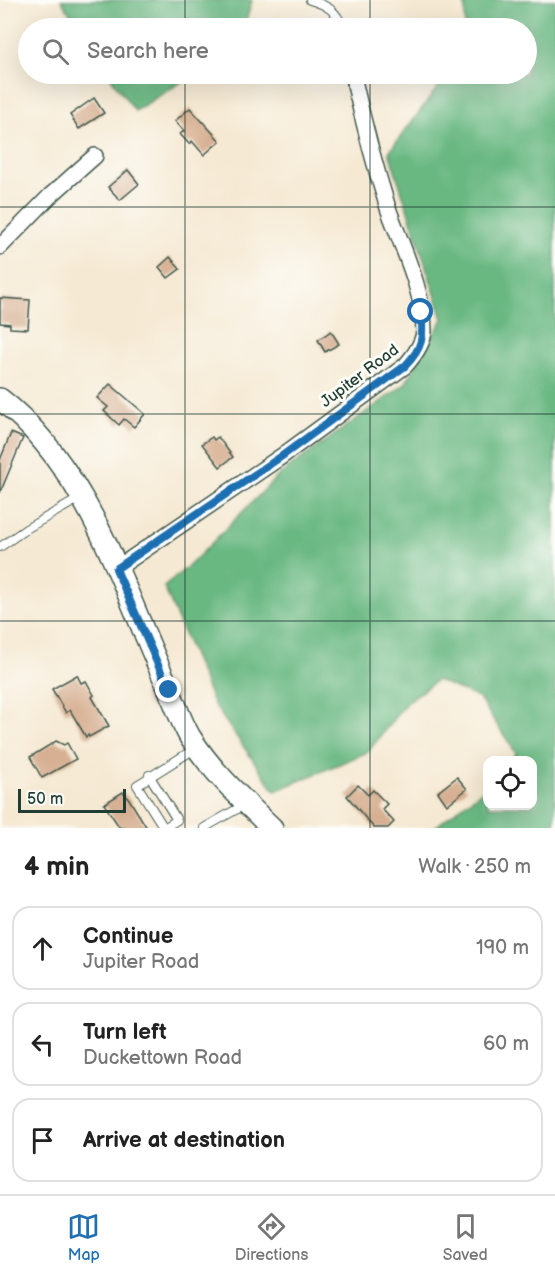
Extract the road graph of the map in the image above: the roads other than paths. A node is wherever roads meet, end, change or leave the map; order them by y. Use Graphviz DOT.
graph roads {
  1 [pos="310,0"];
  2 [pos="339,18"];
  3 [pos="355,84"];
  4 [pos="95,156"];
  5 [pos="0,247"];
  6 [pos="0,399"];
  7 [pos="81,497"];
  8 [pos="0,547"];
  9 [pos="116,569"];
  10 [pos="198,747"];
  11 [pos="149,776"];
  12 [pos="247,803"];
  13 [pos="164,828"];
  14 [pos="204,828"];
  15 [pos="272,828"];
  1 -- 2 [label="lane"];
  3 -- 9 [label="street, Jupiter Road"];
  4 -- 5 [label="street"];
  6 -- 7 [label="street"];
  7 -- 8 [label="lane"];
  7 -- 9 [label="street"];
  9 -- 10 [label="street"];
  10 -- 11 [label="lane"];
  10 -- 12 [label="street"];
  11 -- 13 [label="lane"];
  11 -- 13 [label="lane"];
  12 -- 14 [label="lane"];
  12 -- 15 [label="street"];
}
